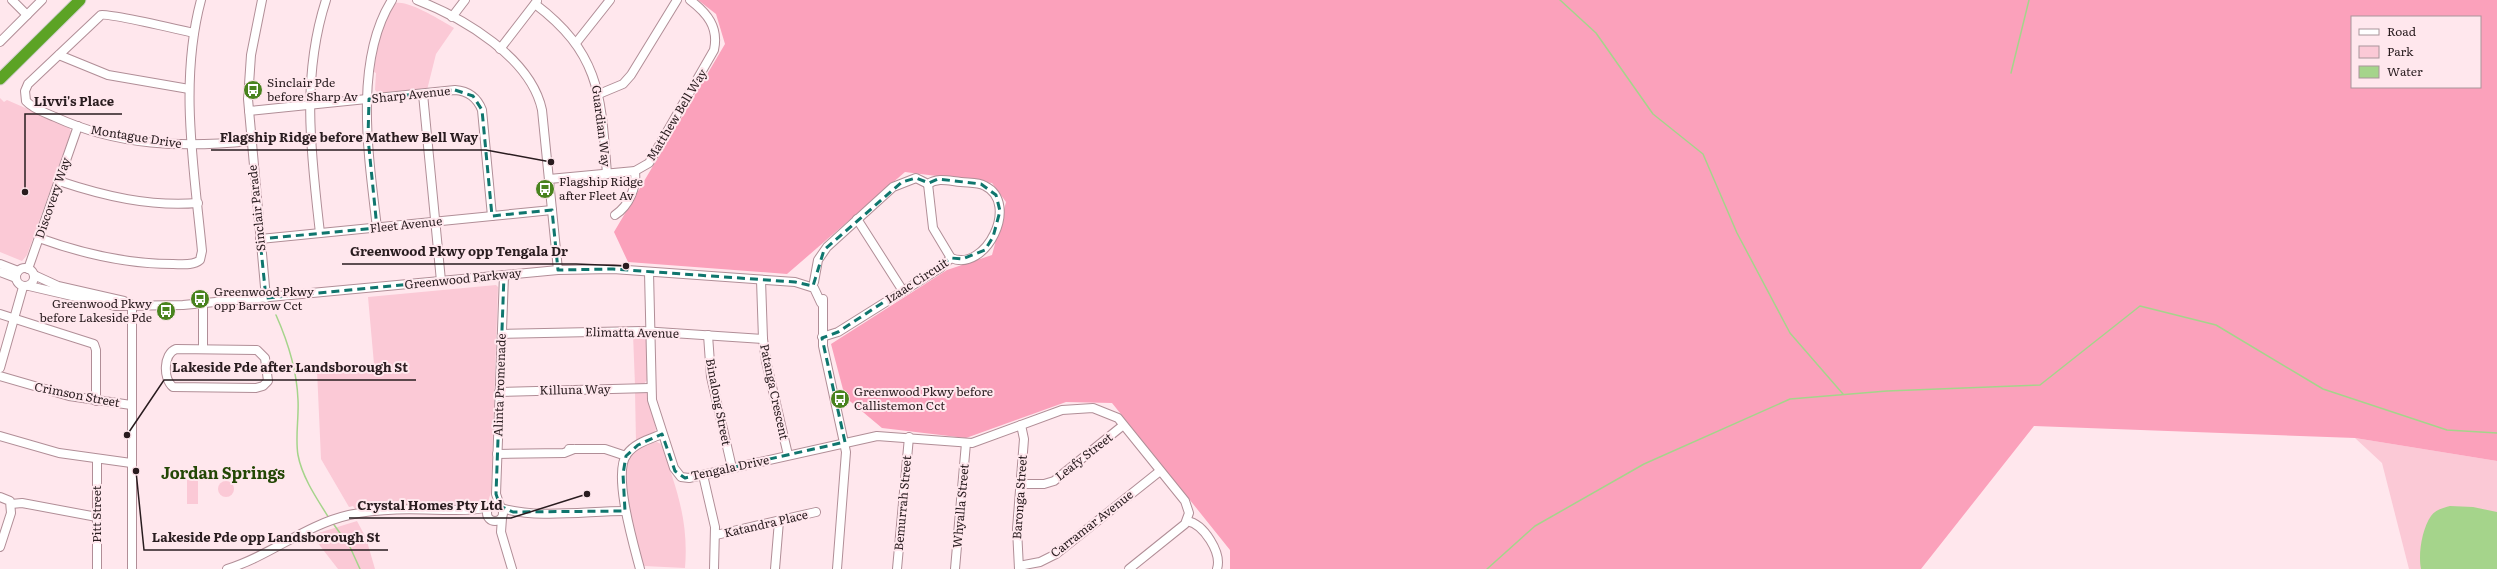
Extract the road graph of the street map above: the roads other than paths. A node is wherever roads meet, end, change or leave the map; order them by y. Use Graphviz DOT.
graph roads {
  1 [pos="12,0"];
  2 [pos="42,0"];
  3 [pos="80,0"];
  4 [pos="201,0"];
  5 [pos="262,0"];
  6 [pos="326,0"];
  7 [pos="392,0"];
  8 [pos="417,0"];
  9 [pos="465,0"];
  10 [pos="610,0"];
  11 [pos="677,0"];
  12 [pos="690,0"];
  13 [pos="536,2"];
  14 [pos="27,15"];
  15 [pos="452,17"];
  16 [pos="194,33"];
  17 [pos="0,42"];
  18 [pos="576,43"];
  19 [pos="500,49"];
  20 [pos="59,55"];
  21 [pos="0,79"];
  22 [pos="189,88"];
  23 [pos="423,94"];
  24 [pos="599,94"];
  25 [pos="369,99"];
  26 [pos="309,105"];
  27 [pos="249,111"];
  28 [pos="78,126"];
  29 [pos="250,141"];
  30 [pos="192,146"];
  31 [pos="635,171"];
  32 [pos="607,174"];
  33 [pos="549,179"];
  34 [pos="59,181"];
  35 [pos="928,184"];
  36 [pos="198,203"];
  37 [pos="552,210"];
  38 [pos="615,215"];
  39 [pos="492,216"];
  40 [pos="857,219"];
  41 [pos="435,222"];
  42 [pos="377,228"];
  43 [pos="320,233"];
  44 [pos="39,238"];
  45 [pos="260,239"];
  46 [pos="951,258"];
  47 [pos="0,264"];
  48 [pos="558,270"];
  49 [pos="0,272"];
  50 [pos="31,272"];
  51 [pos="648,272"];
  52 [pos="17,274"];
  53 [pos="504,275"];
  54 [pos="761,280"];
  55 [pos="441,281"];
  56 [pos="795,282"];
  57 [pos="814,282"];
  58 [pos="26,286"];
  59 [pos="903,291"];
  60 [pos="266,298"];
  61 [pos="821,303"];
  62 [pos="203,304"];
  63 [pos="132,305"];
  64 [pos="0,314"];
  65 [pos="14,319"];
  66 [pos="650,331"];
  67 [pos="502,334"];
  68 [pos="708,335"];
  69 [pos="822,337"];
  70 [pos="763,339"];
  71 [pos="203,349"];
  72 [pos="0,368"];
  73 [pos="0,376"];
  74 [pos="650,388"];
  75 [pos="500,392"];
  76 [pos="96,401"];
  77 [pos="131,405"];
  78 [pos="1113,416"];
  79 [pos="1021,425"];
  80 [pos="1122,427"];
  81 [pos="662,434"];
  82 [pos="0,436"];
  83 [pos="1131,436"];
  84 [pos="909,437"];
  85 [pos="845,442"];
  86 [pos="966,443"];
  87 [pos="497,454"];
  88 [pos="626,456"];
  89 [pos="788,456"];
  90 [pos="97,459"];
  91 [pos="131,463"];
  92 [pos="732,468"];
  93 [pos="1160,471"];
  94 [pos="703,475"];
  95 [pos="1020,484"];
  96 [pos="496,494"];
  97 [pos="0,497"];
  98 [pos="11,504"];
  99 [pos="490,507"];
  100 [pos="473,511"];
  101 [pos="626,511"];
  102 [pos="501,512"];
  103 [pos="816,512"];
  104 [pos="97,517"];
  105 [pos="490,519"];
  106 [pos="779,521"];
  107 [pos="1187,521"];
  108 [pos="501,532"];
  109 [pos="716,535"];
  110 [pos="0,547"];
  111 [pos="1019,567"];
  112 [pos="97,569"];
  113 [pos="132,569"];
  114 [pos="227,569"];
  115 [pos="512,569"];
  116 [pos="640,569"];
  117 [pos="714,569"];
  118 [pos="775,569"];
  119 [pos="837,569"];
  120 [pos="897,569"];
  121 [pos="955,569"];
  122 [pos="1129,569"];
  123 [pos="1217,569"];
  1 -- 14 [label="street"];
  2 -- 14 [label="street"];
  3 -- 21 [label="highway"];
  4 -- 16 [label="street"];
  5 -- 27 [label="street, Sinclair Parade"];
  6 -- 26 [label="street"];
  7 -- 25 [label="street"];
  8 -- 15 [label="street"];
  9 -- 15 [label="street"];
  10 -- 18 [label="street"];
  11 -- 24 [label="street"];
  12 -- 31 [label="street, Matthew Bell Way"];
  13 -- 18 [label="street, Guardian Way"];
  13 -- 19 [label="street"];
  14 -- 17 [label="street"];
  15 -- 19 [label="street"];
  16 -- 20 [label="street, Montague Drive"];
  16 -- 22 [label="street"];
  18 -- 24 [label="street, Guardian Way"];
  19 -- 33 [label="street"];
  20 -- 22 [label="street"];
  20 -- 28 [label="street, Montague Drive"];
  22 -- 30 [label="street"];
  23 -- 25 [label="street, Sharp Avenue"];
  23 -- 39 [label="street, Sharp Avenue"];
  23 -- 41 [label="street"];
  24 -- 32 [label="street, Guardian Way"];
  25 -- 26 [label="street, Sharp Avenue"];
  25 -- 42 [label="street"];
  26 -- 27 [label="street, Sharp Avenue"];
  26 -- 43 [label="street"];
  27 -- 29 [label="street, Sinclair Parade"];
  28 -- 30 [label="street, Montague Drive"];
  28 -- 34 [label="street, Discovery Way"];
  29 -- 30 [label="street, Montague Drive"];
  29 -- 45 [label="street, Sinclair Parade"];
  30 -- 36 [label="street"];
  31 -- 32 [label="street, Matthew Bell Way"];
  31 -- 38 [label="street"];
  32 -- 33 [label="street, Matthew Bell Way"];
  33 -- 37 [label="street"];
  34 -- 36 [label="street"];
  34 -- 44 [label="street, Discovery Way"];
  35 -- 40 [label="street, Izaac Circuit"];
  35 -- 46 [label="street"];
  35 -- 46 [label="street, Izaac Circuit"];
  36 -- 44 [label="street"];
  37 -- 39 [label="street, Fleet Avenue"];
  37 -- 48 [label="street"];
  39 -- 41 [label="street, Fleet Avenue"];
  40 -- 57 [label="street, Izaac Circuit"];
  40 -- 59 [label="street"];
  41 -- 42 [label="street, Fleet Avenue"];
  41 -- 55 [label="street"];
  42 -- 43 [label="street, Fleet Avenue"];
  43 -- 45 [label="street, Fleet Avenue"];
  44 -- 50 [label="street, Discovery Way"];
  45 -- 60 [label="street, Sinclair Parade"];
  46 -- 59 [label="street, Izaac Circuit"];
  47 -- 52 [label="street"];
  48 -- 51 [label="street, Greenwood Parkway"];
  48 -- 53 [label="street, Greenwood Parkway"];
  49 -- 52 [label="street"];
  50 -- 52 [label="street"];
  50 -- 58 [label="street, Discovery Way"];
  50 -- 63 [label="street, Greenwood Parkway"];
  51 -- 54 [label="street, Greenwood Parkway"];
  51 -- 66 [label="street, Tengala Drive"];
  52 -- 58 [label="street"];
  53 -- 55 [label="street, Greenwood Parkway"];
  53 -- 67 [label="street, Alinta Promenade"];
  54 -- 56 [label="street, Greenwood Parkway"];
  54 -- 70 [label="street, Patanga Crescent"];
  55 -- 60 [label="street, Greenwood Parkway"];
  56 -- 57 [label="street, Greenwood Parkway"];
  56 -- 61 [label="street, Greenwood Parkway"];
  57 -- 61 [label="street"];
  58 -- 63 [label="street, Greenwood Parkway"];
  58 -- 65 [label="street, Discovery Way"];
  59 -- 69 [label="street, Izaac Circuit"];
  60 -- 62 [label="street, Greenwood Parkway"];
  61 -- 69 [label="street"];
  62 -- 63 [label="street, Greenwood Parkway"];
  62 -- 71 [label="street"];
  63 -- 77 [label="street"];
  64 -- 65 [label="street"];
  65 -- 72 [label="street, Discovery Way"];
  65 -- 76 [label="street"];
  66 -- 67 [label="street, Elimatta Avenue"];
  66 -- 68 [label="street, Elimatta Avenue"];
  66 -- 74 [label="street, Tengala Drive"];
  67 -- 75 [label="street, Alinta Promenade"];
  68 -- 70 [label="street, Elimatta Avenue"];
  68 -- 92 [label="street, Binalong Street"];
  69 -- 85 [label="street"];
  70 -- 89 [label="street, Patanga Crescent"];
  71 -- 71 [label="street"];
  73 -- 76 [label="street, Crimson Street"];
  74 -- 75 [label="street, Killuna Way"];
  74 -- 81 [label="street, Tengala Drive"];
  75 -- 87 [label="street, Alinta Promenade"];
  76 -- 77 [label="street, Crimson Street"];
  77 -- 91 [label="street"];
  78 -- 79 [label="street, Tengala Drive"];
  78 -- 80 [label="street"];
  78 -- 83 [label="street"];
  79 -- 86 [label="street, Tengala Drive"];
  79 -- 95 [label="street, Baronga Street"];
  80 -- 83 [label="street"];
  80 -- 95 [label="street, Leafy Street"];
  81 -- 88 [label="street"];
  81 -- 94 [label="street, Tengala Drive"];
  82 -- 90 [label="street"];
  83 -- 93 [label="street"];
  84 -- 85 [label="street, Tengala Drive"];
  84 -- 86 [label="street, Tengala Drive"];
  84 -- 120 [label="street, Bemurrah Street"];
  85 -- 89 [label="street, Tengala Drive"];
  85 -- 119 [label="street"];
  86 -- 121 [label="street, Whyalla Street"];
  87 -- 88 [label="street"];
  87 -- 96 [label="street, Alinta Promenade"];
  88 -- 101 [label="street"];
  89 -- 92 [label="street, Tengala Drive"];
  90 -- 91 [label="street"];
  90 -- 104 [label="street, Pitt Street"];
  91 -- 113 [label="street"];
  92 -- 94 [label="street, Tengala Drive"];
  93 -- 107 [label="street"];
  93 -- 111 [label="street, Carramar Avenue"];
  94 -- 109 [label="street"];
  95 -- 111 [label="street, Baronga Street"];
  96 -- 99 [label="street, Alinta Promenade"];
  96 -- 102 [label="street, Alinta Promenade"];
  97 -- 98 [label="street"];
  98 -- 104 [label="street"];
  98 -- 110 [label="street"];
  99 -- 100 [label="street"];
  99 -- 102 [label="street"];
  99 -- 105 [label="street"];
  100 -- 105 [label="street"];
  100 -- 114 [label="street"];
  101 -- 102 [label="street"];
  101 -- 116 [label="street"];
  102 -- 105 [label="street"];
  102 -- 108 [label="street, Alinta Promenade"];
  103 -- 106 [label="street, Katandra Place"];
  104 -- 112 [label="street, Pitt Street"];
  105 -- 108 [label="street, Alinta Promenade"];
  106 -- 109 [label="street, Katandra Place"];
  106 -- 118 [label="street"];
  107 -- 122 [label="street"];
  107 -- 123 [label="street"];
  108 -- 115 [label="street, Alinta Promenade"];
  109 -- 117 [label="street"];
}
